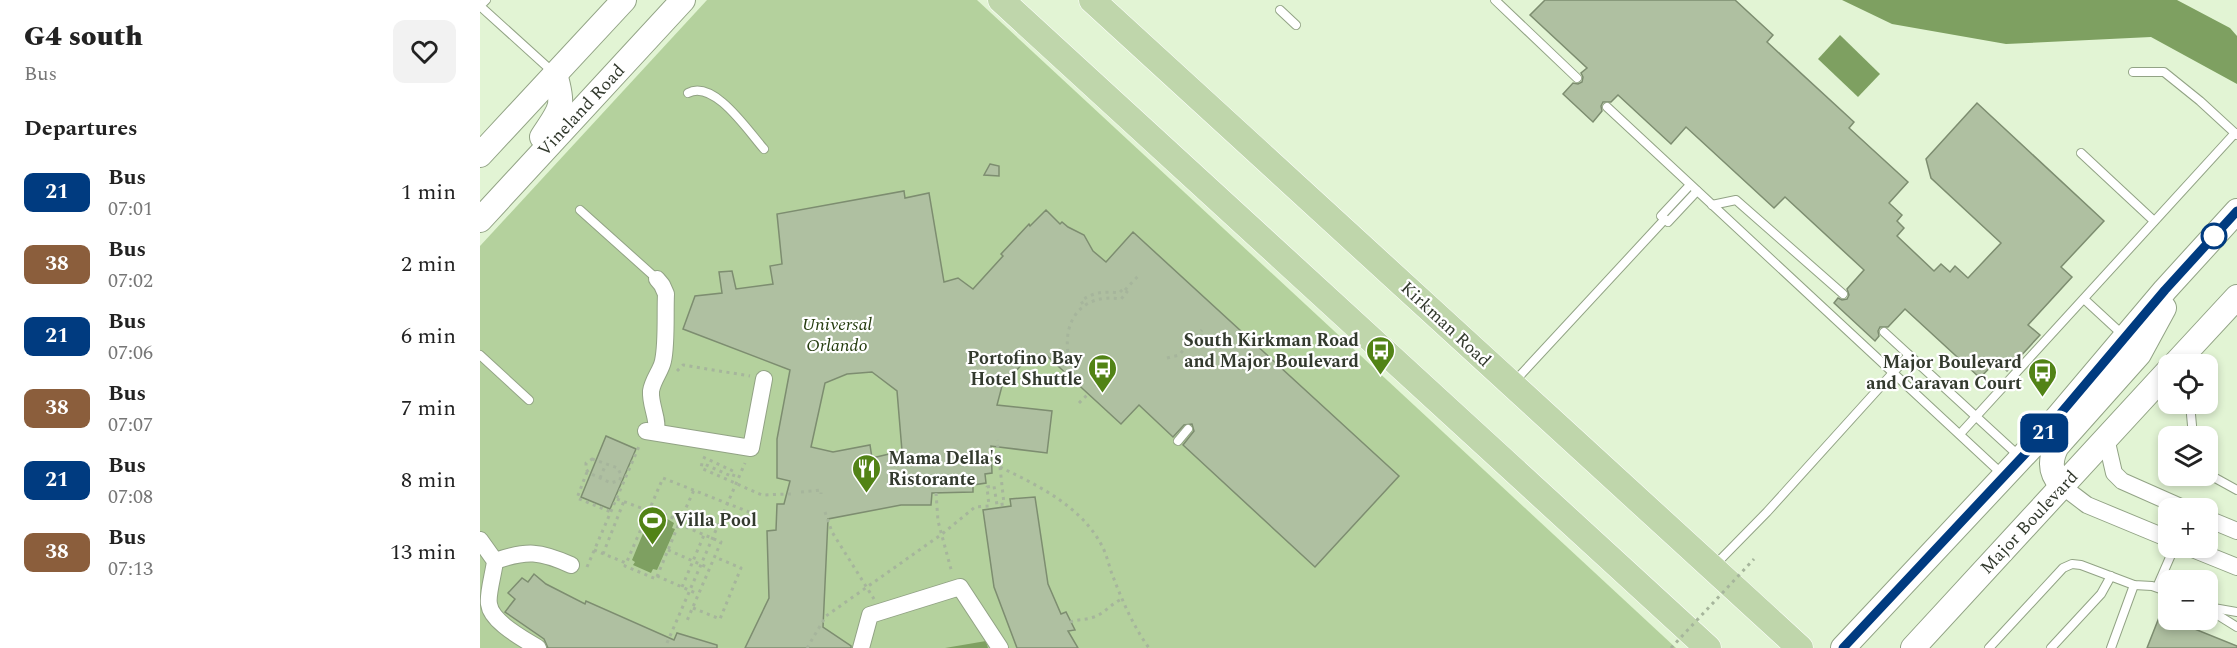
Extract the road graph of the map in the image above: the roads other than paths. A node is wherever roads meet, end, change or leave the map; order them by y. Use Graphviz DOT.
graph roads {
  1 [pos="486,0"];
  2 [pos="624,0"];
  3 [pos="683,0"];
  4 [pos="1001,0"];
  5 [pos="1092,0"];
  6 [pos="1495,0"];
  7 [pos="1280,10"];
  8 [pos="1296,25"];
  9 [pos="2133,72"];
  10 [pos="555,74"];
  11 [pos="1577,78"];
  12 [pos="688,93"];
  13 [pos="1607,106"];
  14 [pos="2236,134"];
  15 [pos="764,149"];
  16 [pos="2081,153"];
  17 [pos="480,155"];
  18 [pos="1693,188"];
  19 [pos="504,194"];
  20 [pos="1712,205"];
  21 [pos="580,210"];
  22 [pos="2237,211"];
  23 [pos="480,220"];
  24 [pos="2154,221"];
  25 [pos="2184,269"];
  26 [pos="657,279"];
  27 [pos="1843,294"];
  28 [pos="2237,297"];
  29 [pos="2084,299"];
  30 [pos="1884,332"];
  31 [pos="2126,338"];
  32 [pos="2187,354"];
  33 [pos="480,355"];
  34 [pos="1909,355"];
  35 [pos="1894,372"];
  36 [pos="764,379"];
  37 [pos="2158,382"];
  38 [pos="1512,385"];
  39 [pos="530,400"];
  40 [pos="1976,416"];
  41 [pos="1188,429"];
  42 [pos="1960,434"];
  43 [pos="2106,438"];
  44 [pos="1178,441"];
  45 [pos="2021,458"];
  46 [pos="2004,476"];
  47 [pos="2218,480"];
  48 [pos="2062,486"];
  49 [pos="2237,490"];
  50 [pos="2160,498"];
  51 [pos="2218,523"];
  52 [pos="2237,531"];
  53 [pos="2158,534"];
  54 [pos="480,540"];
  55 [pos="2170,558"];
  56 [pos="2215,558"];
  57 [pos="495,561"];
  58 [pos="571,565"];
  59 [pos="2237,567"];
  60 [pos="1712,568"];
  61 [pos="2111,576"];
  62 [pos="2134,585"];
  63 [pos="2157,588"];
  64 [pos="2218,609"];
  65 [pos="2237,612"];
  66 [pos="2218,615"];
  67 [pos="2237,627"];
  68 [pos="538,648"];
  69 [pos="861,648"];
  70 [pos="1000,648"];
  71 [pos="1708,648"];
  72 [pos="1800,648"];
  73 [pos="1843,648"];
  74 [pos="1913,648"];
  75 [pos="1989,648"];
  76 [pos="2051,648"];
  77 [pos="2111,648"];
  1 -- 10 [label="lane"];
  2 -- 10 [label="street"];
  3 -- 19 [label="street, Vineland Road"];
  4 -- 71 [label="main road"];
  5 -- 38 [label="main road, Kirkman Road"];
  6 -- 11 [label="lane"];
  7 -- 8 [label="lane"];
  9 -- 14 [label="lane"];
  10 -- 17 [label="street"];
  10 -- 19 [label="street"];
  12 -- 15 [label="lane"];
  13 -- 18 [label="lane"];
  14 -- 24 [label="lane"];
  16 -- 24 [label="lane"];
  18 -- 20 [label="lane"];
  18 -- 38 [label="lane"];
  19 -- 23 [label="street, Vineland Road"];
  20 -- 27 [label="lane"];
  20 -- 35 [label="lane"];
  21 -- 26 [label="lane"];
  22 -- 25 [label="street"];
  24 -- 29 [label="lane"];
  25 -- 31 [label="street"];
  25 -- 48 [label="street"];
  26 -- 36 [label="street"];
  28 -- 32 [label="street"];
  29 -- 31 [label="lane"];
  29 -- 40 [label="lane"];
  30 -- 34 [label="lane"];
  31 -- 45 [label="street"];
  33 -- 39 [label="lane"];
  34 -- 35 [label="lane"];
  34 -- 40 [label="lane"];
  35 -- 42 [label="lane"];
  35 -- 60 [label="lane"];
  37 -- 43 [label="street, Major Boulevard"];
  38 -- 60 [label="main road, Kirkman Road"];
  40 -- 42 [label="lane"];
  40 -- 45 [label="lane"];
  41 -- 44 [label="lane"];
  42 -- 46 [label="lane"];
  43 -- 48 [label="street, Major Boulevard"];
  43 -- 50 [label="street"];
  45 -- 46 [label="street"];
  46 -- 73 [label="street"];
  47 -- 49 [label="lane"];
  48 -- 53 [label="street"];
  48 -- 74 [label="street, Major Boulevard"];
  51 -- 52 [label="street"];
  54 -- 57 [label="street"];
  55 -- 63 [label="lane"];
  56 -- 59 [label="street"];
  57 -- 58 [label="street"];
  57 -- 68 [label="street"];
  60 -- 72 [label="main road, Kirkman Road"];
  61 -- 62 [label="lane"];
  61 -- 75 [label="lane"];
  61 -- 76 [label="lane"];
  62 -- 63 [label="lane"];
  62 -- 77 [label="lane"];
  64 -- 65 [label="lane"];
  66 -- 67 [label="lane"];
  69 -- 70 [label="street"];
}
